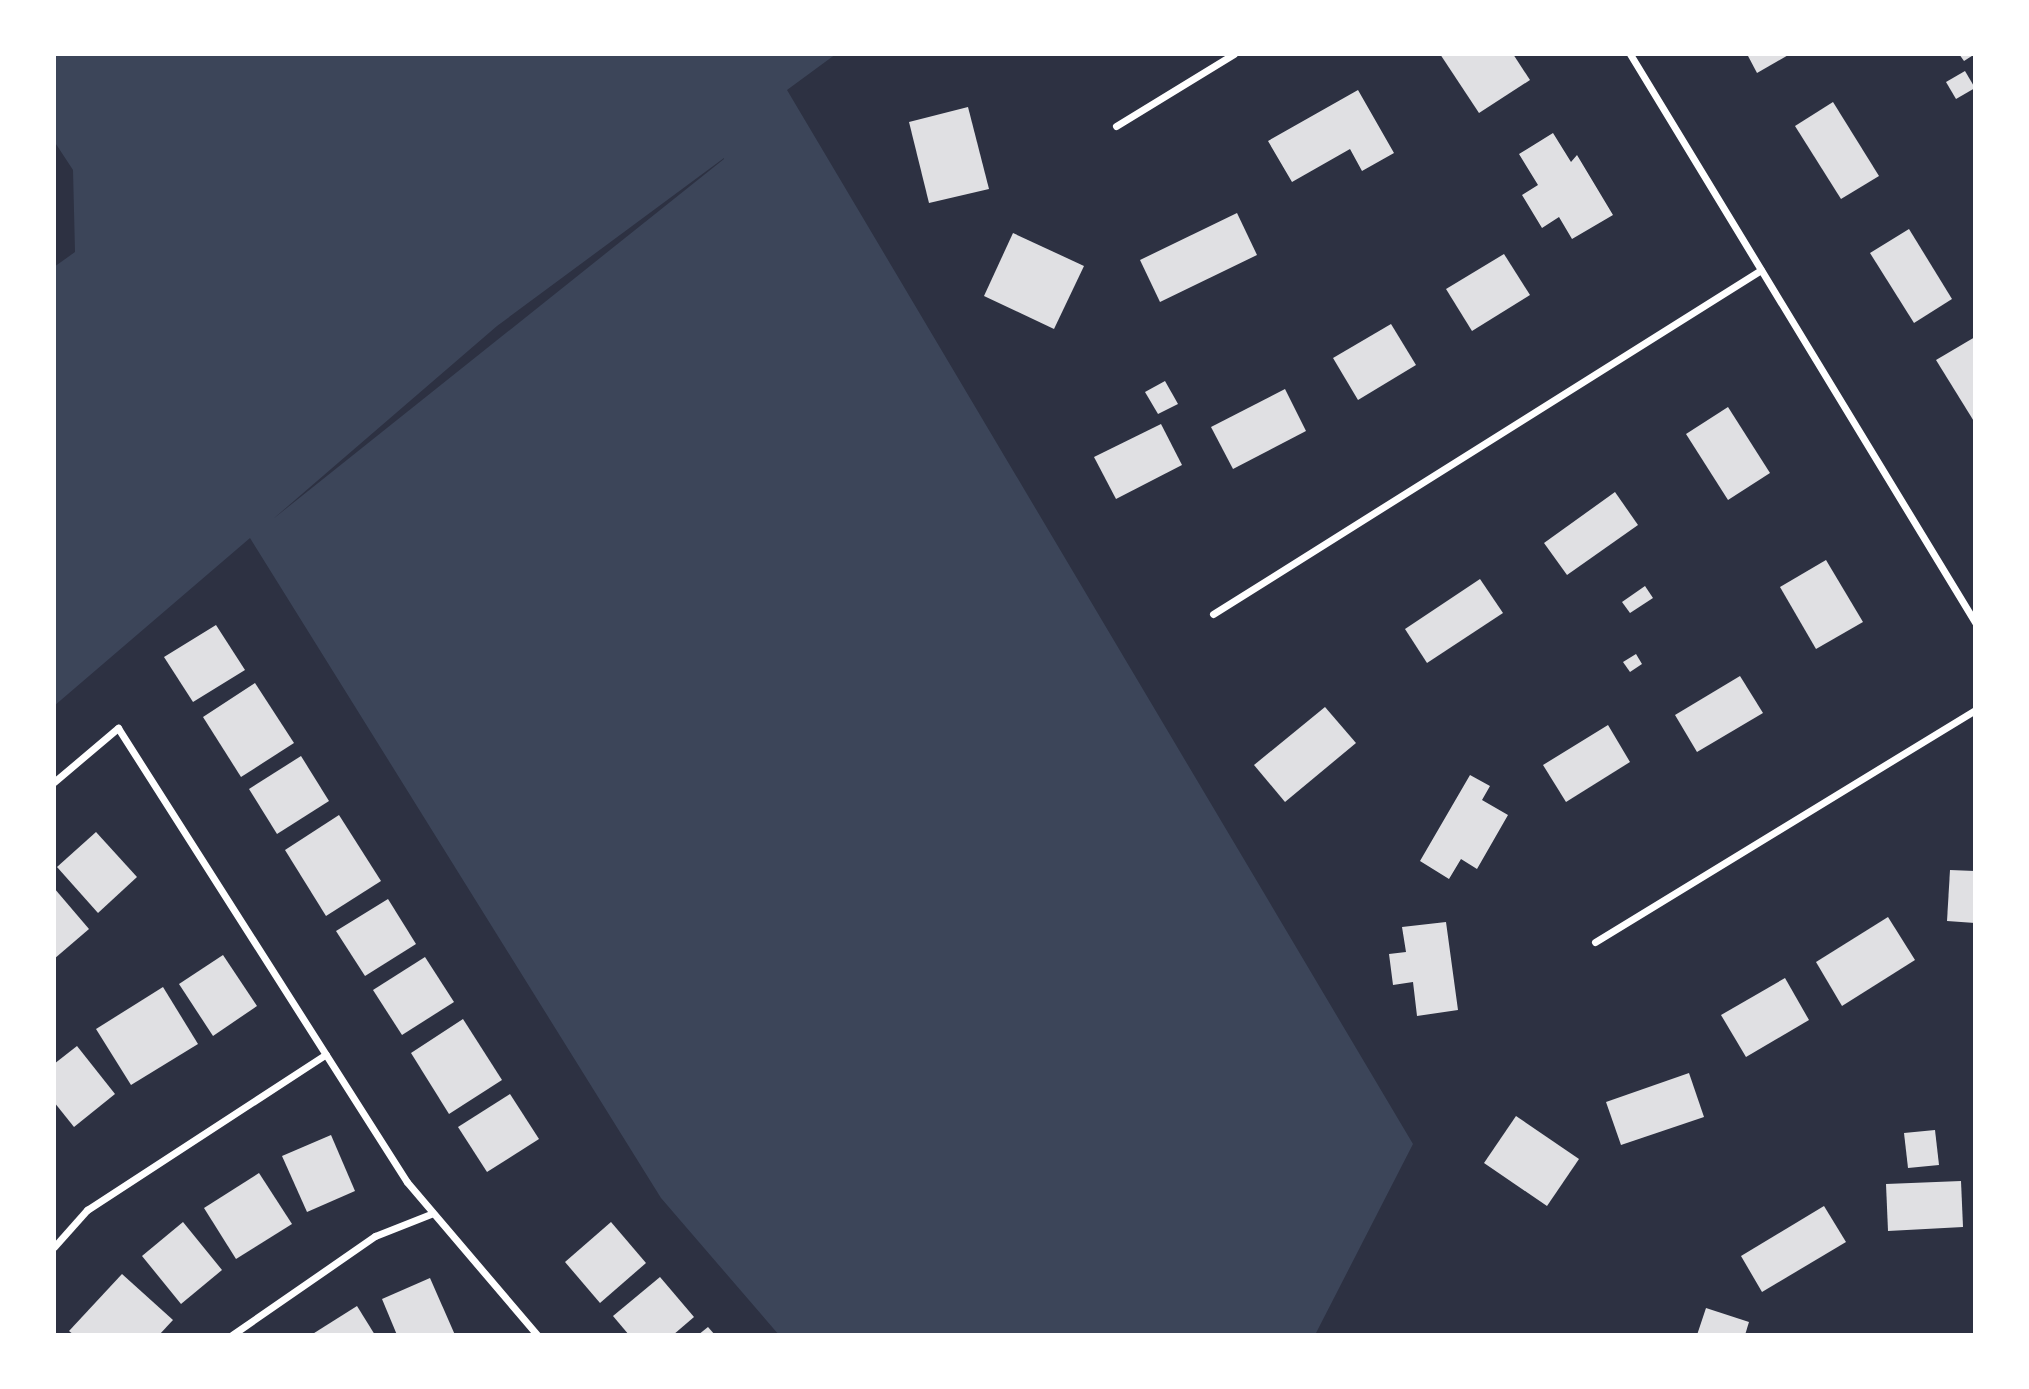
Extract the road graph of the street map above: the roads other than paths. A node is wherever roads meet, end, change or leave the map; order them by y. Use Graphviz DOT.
graph roads {
  1 [pos="1234,54"];
  2 [pos="1630,54"];
  3 [pos="1116,126"];
  4 [pos="1761,270"];
  5 [pos="1213,614"];
  6 [pos="1975,622"];
  7 [pos="1975,710"];
  8 [pos="54,782"];
  9 [pos="1595,942"];
  10 [pos="326,1055"];
  11 [pos="433,1213"];
  12 [pos="54,1247"];
  13 [pos="232,1335"];
  14 [pos="537,1335"];
  1 -- 3 [label="street"];
  2 -- 4 [label="street"];
  4 -- 5 [label="street"];
  4 -- 6 [label="street"];
  7 -- 9 [label="street"];
  8 -- 10 [label="street"];
  10 -- 11 [label="street"];
  10 -- 12 [label="street"];
  11 -- 13 [label="street"];
  11 -- 14 [label="street"];
}
